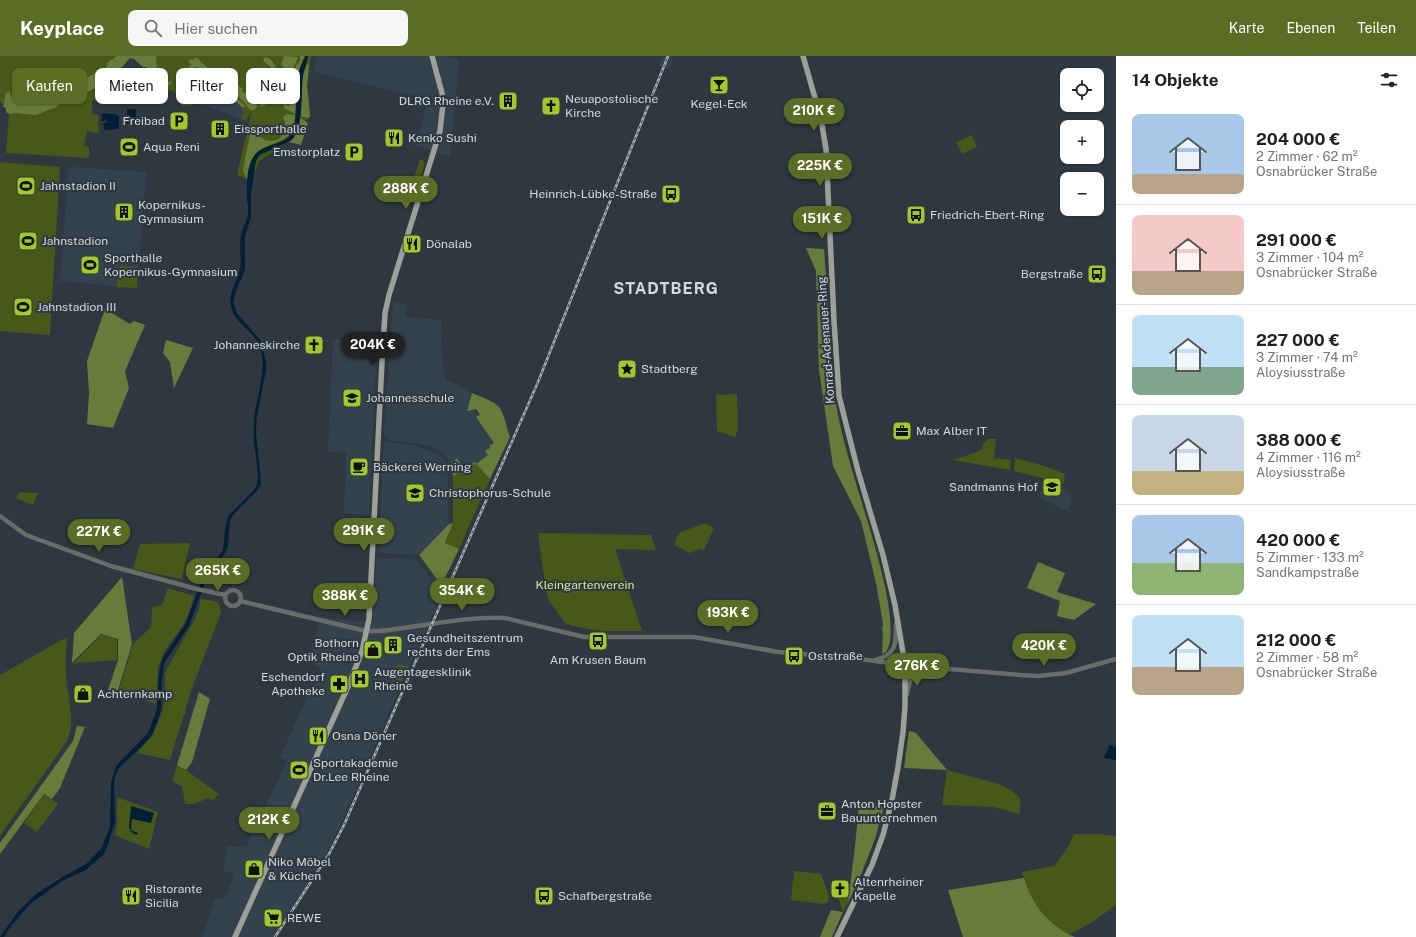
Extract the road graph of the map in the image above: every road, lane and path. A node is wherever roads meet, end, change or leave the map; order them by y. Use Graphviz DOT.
graph roads {
  1 [pos="432,56"];
  2 [pos="803,56"];
  3 [pos="0,516"];
  4 [pos="225,595"];
  5 [pos="240,601"];
  6 [pos="897,616"];
  7 [pos="366,631"];
  8 [pos="1116,659"];
  9 [pos="870,660"];
  10 [pos="905,665"];
  11 [pos="930,667"];
  12 [pos="905,706"];
  13 [pos="235,937"];
  14 [pos="837,937"];
  1 -- 7 [label="main road"];
  2 -- 6 [label="main road, Konrad-Adenauer-Ring"];
  3 -- 4 [label="street"];
  4 -- 5 [label="street"];
  4 -- 5 [label="street"];
  5 -- 7 [label="street"];
  6 -- 9 [label="street"];
  6 -- 10 [label="main road, Konrad-Adenauer-Ring"];
  7 -- 9 [label="street"];
  7 -- 13 [label="main road"];
  8 -- 11 [label="street"];
  9 -- 10 [label="street"];
  10 -- 11 [label="street"];
  10 -- 12 [label="main road, Konrad-Adenauer-Ring"];
  11 -- 12 [label="street"];
  12 -- 14 [label="main road, Konrad-Adenauer-Ring"];
}
